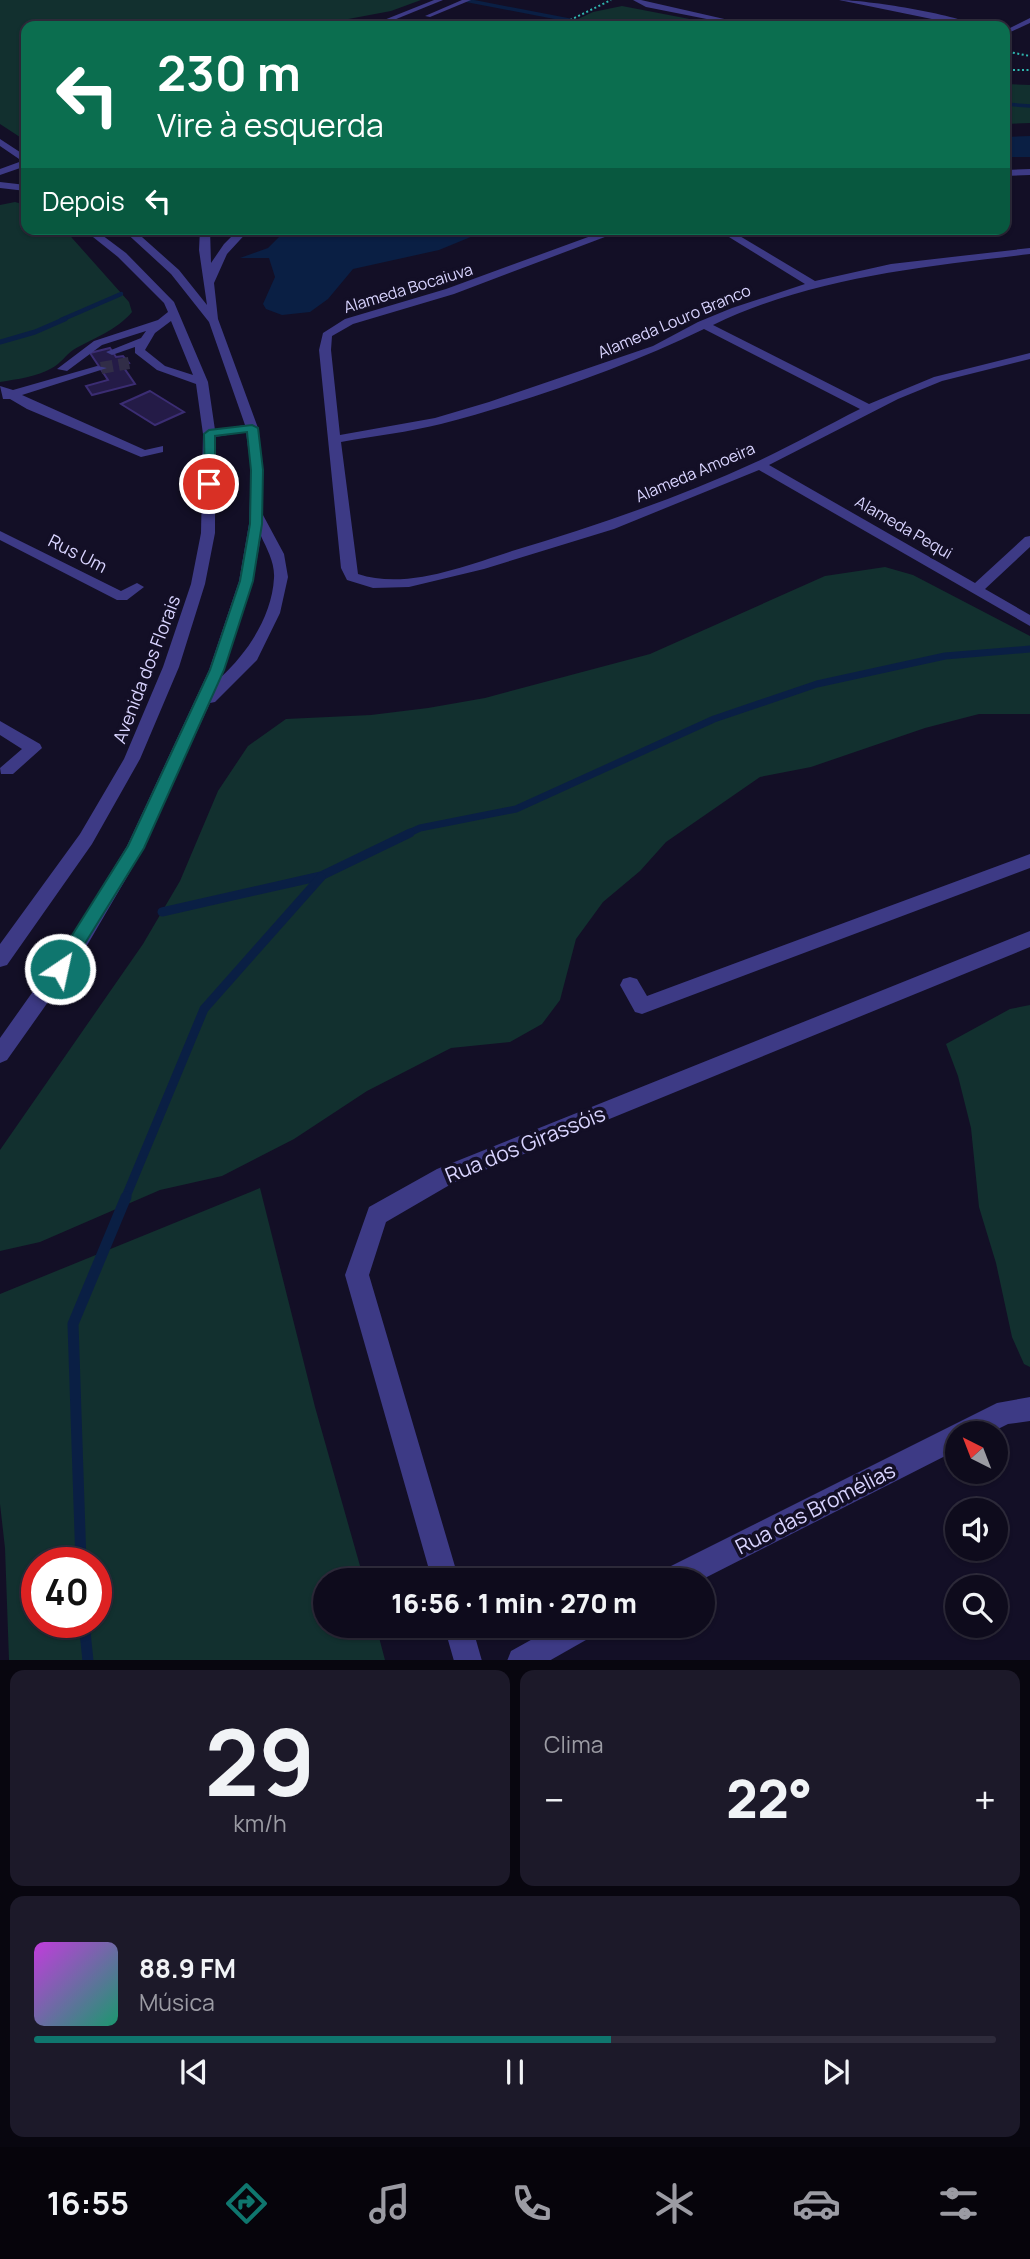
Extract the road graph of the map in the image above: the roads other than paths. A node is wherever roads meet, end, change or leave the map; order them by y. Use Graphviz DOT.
graph roads {
  1 [pos="440,0"];
  2 [pos="842,0"];
  3 [pos="465,1"];
  4 [pos="637,1"];
  5 [pos="922,14"];
  6 [pos="1030,20"];
  7 [pos="386,21"];
  8 [pos="414,21"];
  9 [pos="728,21"];
  10 [pos="926,21"];
  11 [pos="952,21"];
  12 [pos="1010,31"];
  13 [pos="1010,34"];
  14 [pos="1018,36"];
  15 [pos="0,142"];
  16 [pos="21,157"];
  17 [pos="21,163"];
  18 [pos="0,172"];
  19 [pos="1030,172"];
  20 [pos="1010,173"];
  21 [pos="96,235"];
  22 [pos="134,235"];
  23 [pos="205,235"];
  24 [pos="238,235"];
  25 [pos="603,235"];
  26 [pos="731,235"];
  27 [pos="1030,251"];
  28 [pos="813,285"];
  29 [pos="210,295"];
  30 [pos="174,313"];
  31 [pos="214,321"];
  32 [pos="158,323"];
  33 [pos="702,324"];
  34 [pos="143,341"];
  35 [pos="113,352"];
  36 [pos="1030,356"];
  37 [pos="147,359"];
  38 [pos="129,363"];
  39 [pos="97,364"];
  40 [pos="82,367"];
  41 [pos="63,369"];
  42 [pos="202,382"];
  43 [pos="3,393"];
  44 [pos="870,409"];
  45 [pos="252,428"];
  46 [pos="209,434"];
  47 [pos="334,440"];
  48 [pos="159,449"];
  49 [pos="760,465"];
  50 [pos="256,515"];
  51 [pos="0,535"];
  52 [pos="1030,540"];
  53 [pos="362,582"];
  54 [pos="137,587"];
  55 [pos="976,589"];
  56 [pos="1030,621"];
  57 [pos="201,705"];
  58 [pos="0,727"];
  59 [pos="7,770"];
  60 [pos="1030,861"];
  61 [pos="1030,939"];
  62 [pos="0,959"];
  63 [pos="630,985"];
  64 [pos="0,1054"];
  65 [pos="1030,1409"];
  66 [pos="988,1421"];
  67 [pos="945,1443"];
  68 [pos="442,1568"];
  69 [pos="697,1568"];
  70 [pos="461,1638"];
  71 [pos="562,1638"];
  72 [pos="468,1660"];
  73 [pos="523,1660"];
  1 -- 7 [label="street"];
  2 -- 5 [label="street"];
  3 -- 8 [label="street"];
  4 -- 9 [label="street"];
  5 -- 10 [label="street"];
  5 -- 11 [label="street"];
  6 -- 12 [label="street"];
  13 -- 14 [label="street"];
  15 -- 16 [label="street"];
  17 -- 18 [label="street"];
  19 -- 20 [label="street"];
  21 -- 30 [label="street, Avenida dos Florais"];
  22 -- 31 [label="street"];
  23 -- 29 [label="street"];
  24 -- 29 [label="street"];
  25 -- 47 [label="street, Alameda Bocaiuva"];
  26 -- 28 [label="street"];
  27 -- 28 [label="street, Alameda Louro Branco"];
  28 -- 33 [label="street, Alameda Louro Branco"];
  29 -- 31 [label="street"];
  30 -- 32 [label="street"];
  30 -- 42 [label="street, Avenida dos Florais"];
  31 -- 45 [label="street"];
  32 -- 34 [label="street"];
  32 -- 41 [label="street"];
  33 -- 44 [label="street"];
  33 -- 47 [label="street, Alameda Louro Branco"];
  34 -- 35 [label="street"];
  34 -- 37 [label="street"];
  36 -- 44 [label="street, Alameda Amoeira"];
  37 -- 38 [label="street"];
  37 -- 42 [label="street"];
  39 -- 40 [label="street"];
  40 -- 41 [label="street"];
  40 -- 43 [label="street"];
  41 -- 43 [label="street"];
  42 -- 46 [label="street, Avenida dos Florais"];
  43 -- 48 [label="street"];
  44 -- 49 [label="street, Alameda Amoeira"];
  45 -- 46 [label="street"];
  45 -- 50 [label="street"];
  46 -- 62 [label="street, Avenida dos Florais"];
  47 -- 53 [label="street, Alameda Bocaiuva"];
  49 -- 53 [label="street, Alameda Amoeira"];
  49 -- 55 [label="street, Alameda Pequi"];
  50 -- 57 [label="street"];
  50 -- 57 [label="street"];
  51 -- 54 [label="street, Rus Um"];
  52 -- 55 [label="street"];
  55 -- 56 [label="street, Alameda Pequi"];
  57 -- 64 [label="street"];
  58 -- 59 [label="street"];
  60 -- 63 [label="street"];
  61 -- 68 [label="street, Rua dos Girassóis"];
  65 -- 66 [label="street"];
  67 -- 69 [label="street, Rua das Bromélias"];
  70 -- 72 [label="street"];
  71 -- 73 [label="street"];
}
